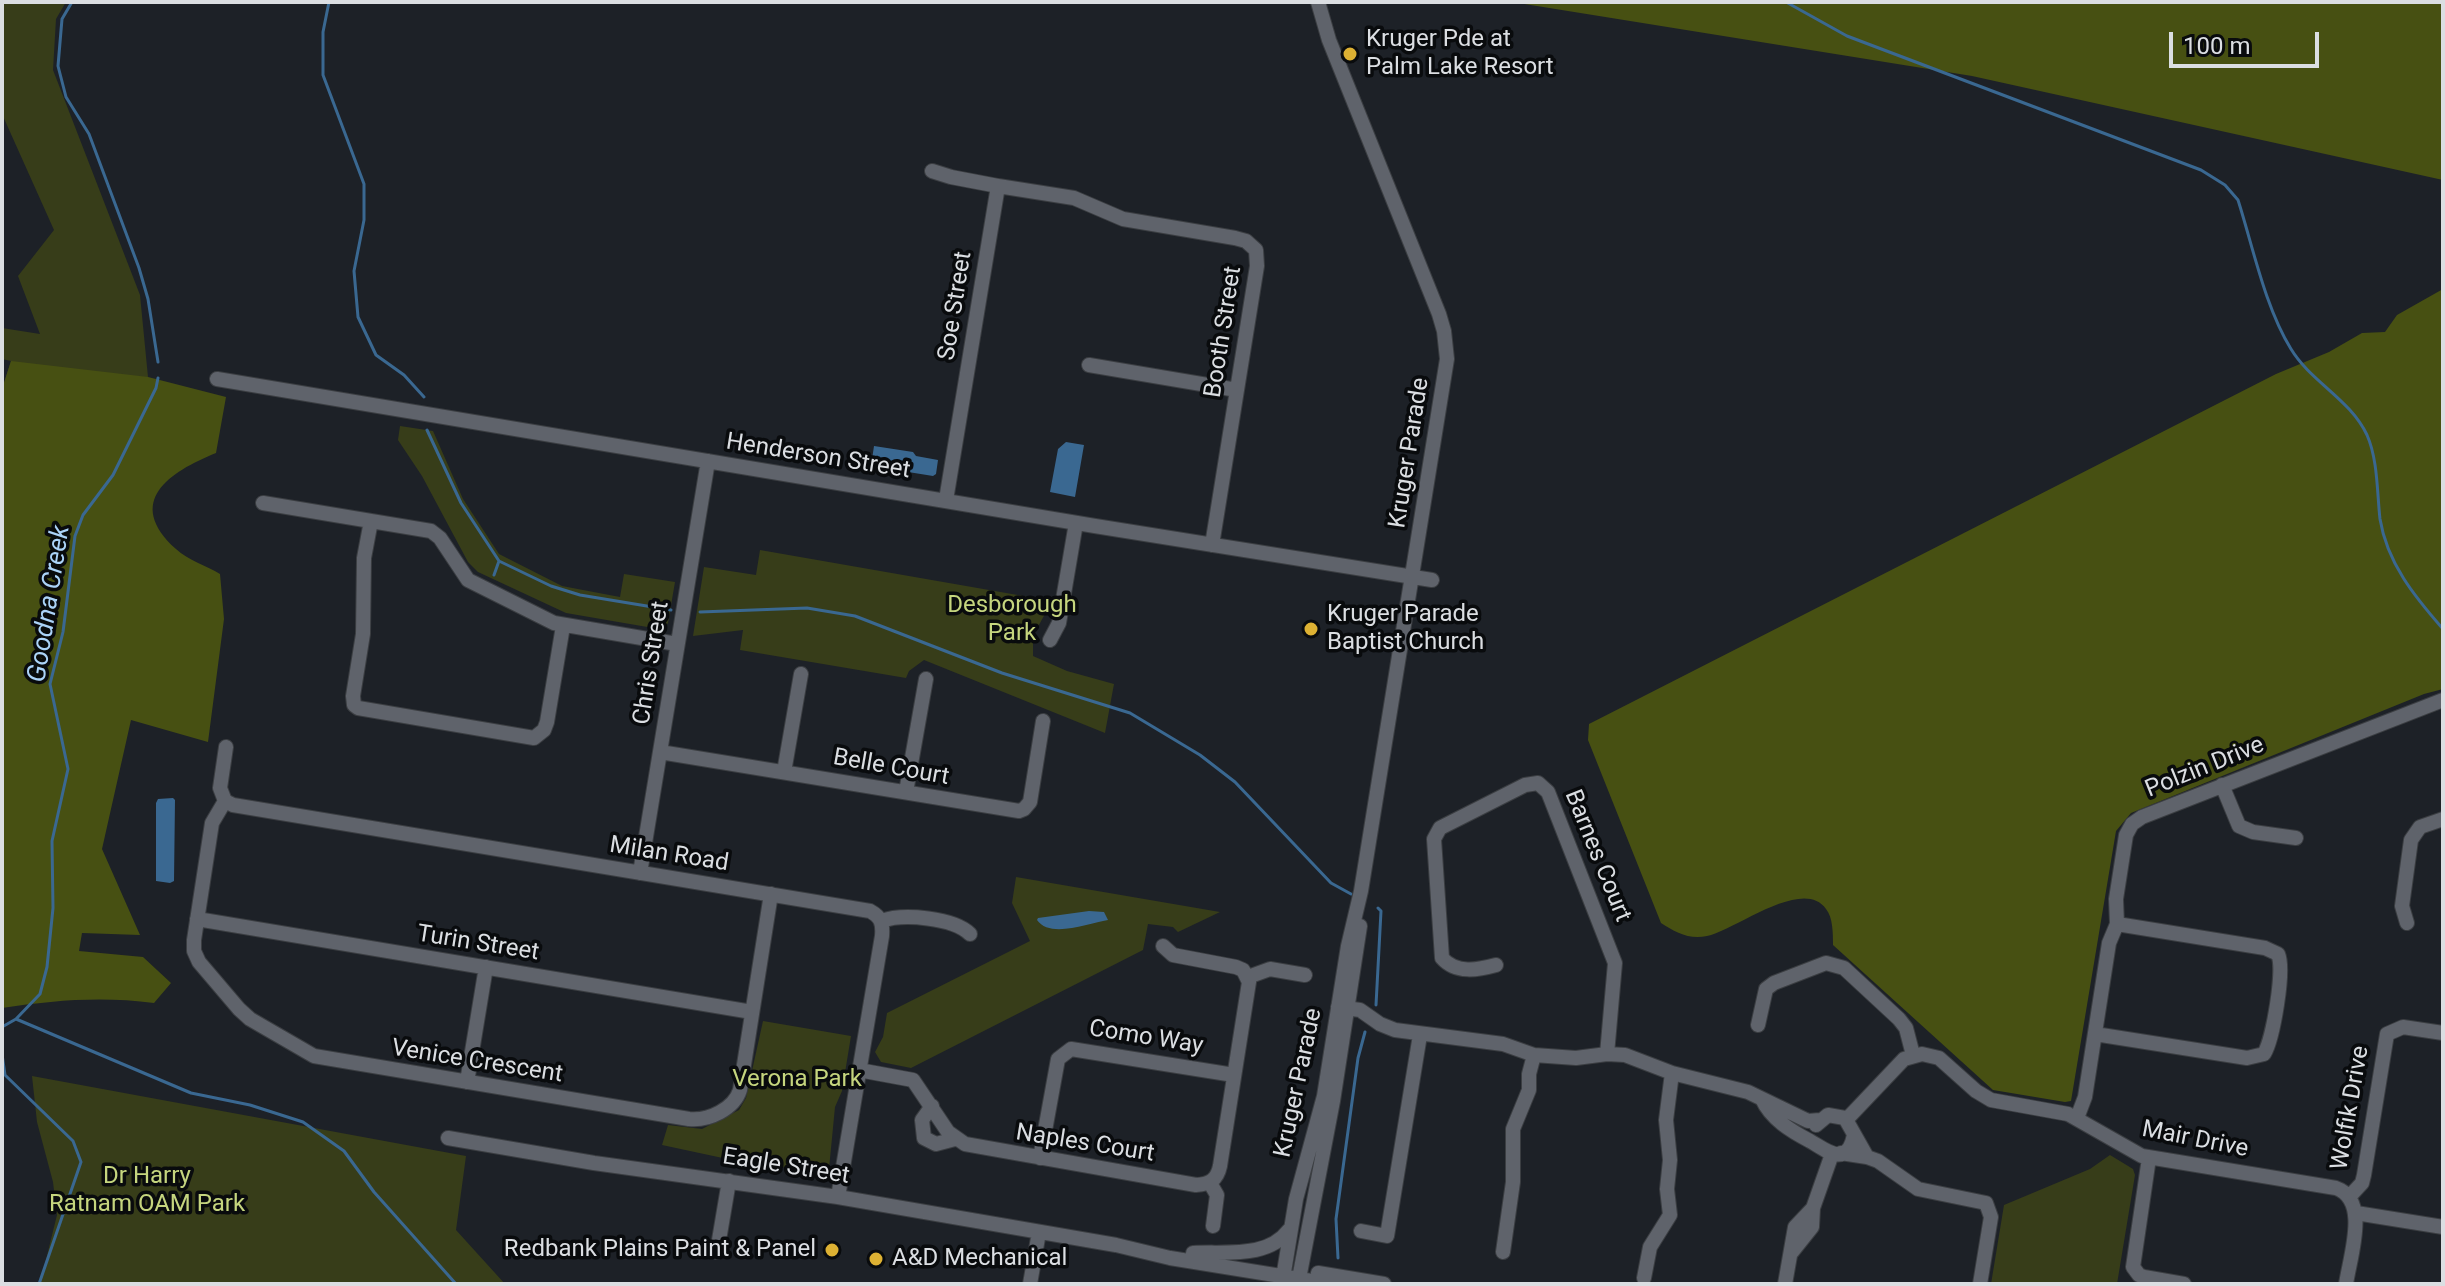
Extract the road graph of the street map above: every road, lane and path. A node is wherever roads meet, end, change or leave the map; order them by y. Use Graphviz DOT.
graph roads {
  1 [pos="1309,2"];
  2 [pos="1318,2"];
  3 [pos="1329,40"];
  4 [pos="932,171"];
  5 [pos="998,186"];
  6 [pos="1089,365"];
  7 [pos="217,379"];
  8 [pos="1237,390"];
  9 [pos="708,461"];
  10 [pos="946,500"];
  11 [pos="263,503"];
  12 [pos="371,521"];
  13 [pos="1076,523"];
  14 [pos="1212,545"];
  15 [pos="1413,576"];
  16 [pos="1432,580"];
  17 [pos="563,626"];
  18 [pos="1050,640"];
  19 [pos="677,644"];
  20 [pos="801,674"];
  21 [pos="926,679"];
  22 [pos="2443,700"];
  23 [pos="1043,721"];
  24 [pos="226,747"];
  25 [pos="660,752"];
  26 [pos="784,772"];
  27 [pos="2222,785"];
  28 [pos="906,792"];
  29 [pos="225,801"];
  30 [pos="2443,819"];
  31 [pos="2296,838"];
  32 [pos="640,873"];
  33 [pos="771,894"];
  34 [pos="197,919"];
  35 [pos="882,921"];
  36 [pos="2407,923"];
  37 [pos="2117,924"];
  38 [pos="970,934"];
  39 [pos="1163,946"];
  40 [pos="1496,965"];
  41 [pos="486,967"];
  42 [pos="1305,975"];
  43 [pos="1248,977"];
  44 [pos="752,1012"];
  45 [pos="1342,1013"];
  46 [pos="1758,1025"];
  47 [pos="2443,1033"];
  48 [pos="2095,1034"];
  49 [pos="1420,1035"];
  50 [pos="1607,1054"];
  51 [pos="1534,1055"];
  52 [pos="1913,1055"];
  53 [pos="859,1070"];
  54 [pos="1672,1073"];
  55 [pos="1234,1075"];
  56 [pos="467,1082"];
  57 [pos="1762,1098"];
  58 [pos="932,1106"];
  59 [pos="2077,1118"];
  60 [pos="1847,1119"];
  61 [pos="1820,1120"];
  62 [pos="1854,1135"];
  63 [pos="448,1138"];
  64 [pos="955,1139"];
  65 [pos="1817,1145"];
  66 [pos="1837,1153"];
  67 [pos="1867,1157"];
  68 [pos="1040,1158"];
  69 [pos="2149,1158"];
  70 [pos="729,1181"];
  71 [pos="1210,1183"];
  72 [pos="2350,1196"];
  73 [pos="838,1197"];
  74 [pos="2356,1213"];
  75 [pos="1213,1226"];
  76 [pos="2443,1227"];
  77 [pos="1290,1230"];
  78 [pos="1361,1231"];
  79 [pos="1039,1232"];
  80 [pos="1116,1245"];
  81 [pos="717,1252"];
  82 [pos="1503,1252"];
  83 [pos="1193,1253"];
  84 [pos="1283,1276"];
  85 [pos="1299,1278"];
  86 [pos="1644,1278"];
  87 [pos="1030,1284"];
  88 [pos="1330,1284"];
  89 [pos="1384,1284"];
  90 [pos="1785,1284"];
  91 [pos="1980,1284"];
  92 [pos="2184,1284"];
  93 [pos="2346,1284"];
  1 -- 3 [label="street, Kruger Parade"];
  2 -- 3 [label="street, Kruger Parade"];
  3 -- 15 [label="street, Kruger Parade"];
  4 -- 5 [label="street"];
  5 -- 8 [label="street, Booth Street"];
  5 -- 10 [label="street, Soe Street"];
  6 -- 8 [label="street"];
  7 -- 9 [label="street, Henderson Street"];
  8 -- 14 [label="street, Booth Street"];
  9 -- 10 [label="street, Henderson Street"];
  9 -- 19 [label="street, Chris Street"];
  10 -- 13 [label="street, Henderson Street"];
  11 -- 12 [label="street"];
  12 -- 17 [label="street"];
  12 -- 17 [label="street"];
  13 -- 14 [label="street, Henderson Street"];
  13 -- 18 [label="street"];
  14 -- 15 [label="street, Henderson Street"];
  15 -- 16 [label="street, Henderson Street"];
  15 -- 45 [label="street, Kruger Parade"];
  17 -- 19 [label="street"];
  19 -- 25 [label="street, Chris Street"];
  20 -- 26 [label="street"];
  21 -- 28 [label="street"];
  22 -- 27 [label="street, Polzin Drive"];
  23 -- 28 [label="street, Belle Court"];
  24 -- 29 [label="street"];
  25 -- 26 [label="street, Belle Court"];
  25 -- 32 [label="street, Chris Street"];
  26 -- 28 [label="street, Belle Court"];
  27 -- 31 [label="street"];
  27 -- 37 [label="street, Polzin Drive"];
  29 -- 32 [label="street, Milan Road"];
  29 -- 34 [label="street, Venice Crescent"];
  30 -- 36 [label="street"];
  32 -- 33 [label="street, Milan Road"];
  33 -- 35 [label="street, Milan Road"];
  33 -- 44 [label="street, Venice Crescent"];
  34 -- 41 [label="street, Turin Street"];
  34 -- 56 [label="street, Venice Crescent"];
  35 -- 38 [label="street"];
  35 -- 53 [label="street"];
  37 -- 48 [label="street, Polzin Drive"];
  37 -- 48 [label="street"];
  39 -- 43 [label="street"];
  40 -- 50 [label="street, Barnes Court"];
  41 -- 44 [label="street, Turin Street"];
  41 -- 56 [label="street"];
  42 -- 43 [label="street"];
  43 -- 55 [label="street"];
  44 -- 56 [label="street, Venice Crescent"];
  45 -- 49 [label="street"];
  45 -- 77 [label="street, Kruger Parade"];
  45 -- 85 [label="street, Kruger Parade"];
  46 -- 52 [label="street"];
  47 -- 72 [label="street, Wolfik Drive"];
  48 -- 59 [label="street, Polzin Drive"];
  49 -- 51 [label="street"];
  49 -- 78 [label="street"];
  50 -- 51 [label="street"];
  50 -- 54 [label="street"];
  51 -- 82 [label="street"];
  52 -- 59 [label="street, Mair Drive"];
  52 -- 60 [label="street"];
  53 -- 58 [label="street"];
  53 -- 73 [label="street"];
  54 -- 57 [label="street"];
  54 -- 86 [label="street"];
  55 -- 68 [label="street, Como Way"];
  55 -- 71 [label="street"];
  57 -- 61 [label="street"];
  57 -- 65 [label="street"];
  58 -- 64 [label="street"];
  58 -- 64 [label="street, Naples Court"];
  59 -- 69 [label="street, Mair Drive"];
  60 -- 61 [label="street"];
  60 -- 62 [label="street"];
  61 -- 65 [label="street"];
  62 -- 66 [label="street"];
  62 -- 67 [label="street"];
  63 -- 70 [label="street, Eagle Street"];
  64 -- 68 [label="street, Naples Court"];
  65 -- 66 [label="street"];
  66 -- 67 [label="street"];
  66 -- 90 [label="street"];
  67 -- 91 [label="street"];
  68 -- 71 [label="street, Naples Court"];
  69 -- 72 [label="street, Mair Drive"];
  69 -- 92 [label="street"];
  70 -- 73 [label="street, Eagle Street"];
  70 -- 81 [label="street"];
  71 -- 75 [label="street"];
  72 -- 74 [label="street"];
  73 -- 79 [label="street, Eagle Street"];
  74 -- 76 [label="street"];
  74 -- 93 [label="street"];
  77 -- 83 [label="street"];
  77 -- 84 [label="street, Kruger Parade"];
  79 -- 80 [label="street, Eagle Street"];
  79 -- 87 [label="street"];
  80 -- 83 [label="street, Eagle Street"];
  80 -- 84 [label="street, Eagle Street"];
  83 -- 84 [label="street, Eagle Street"];
  84 -- 85 [label="street, Eagle Street"];
  85 -- 88 [label="street, Eagle Street"];
  85 -- 89 [label="street, Eagle Street"];
}
